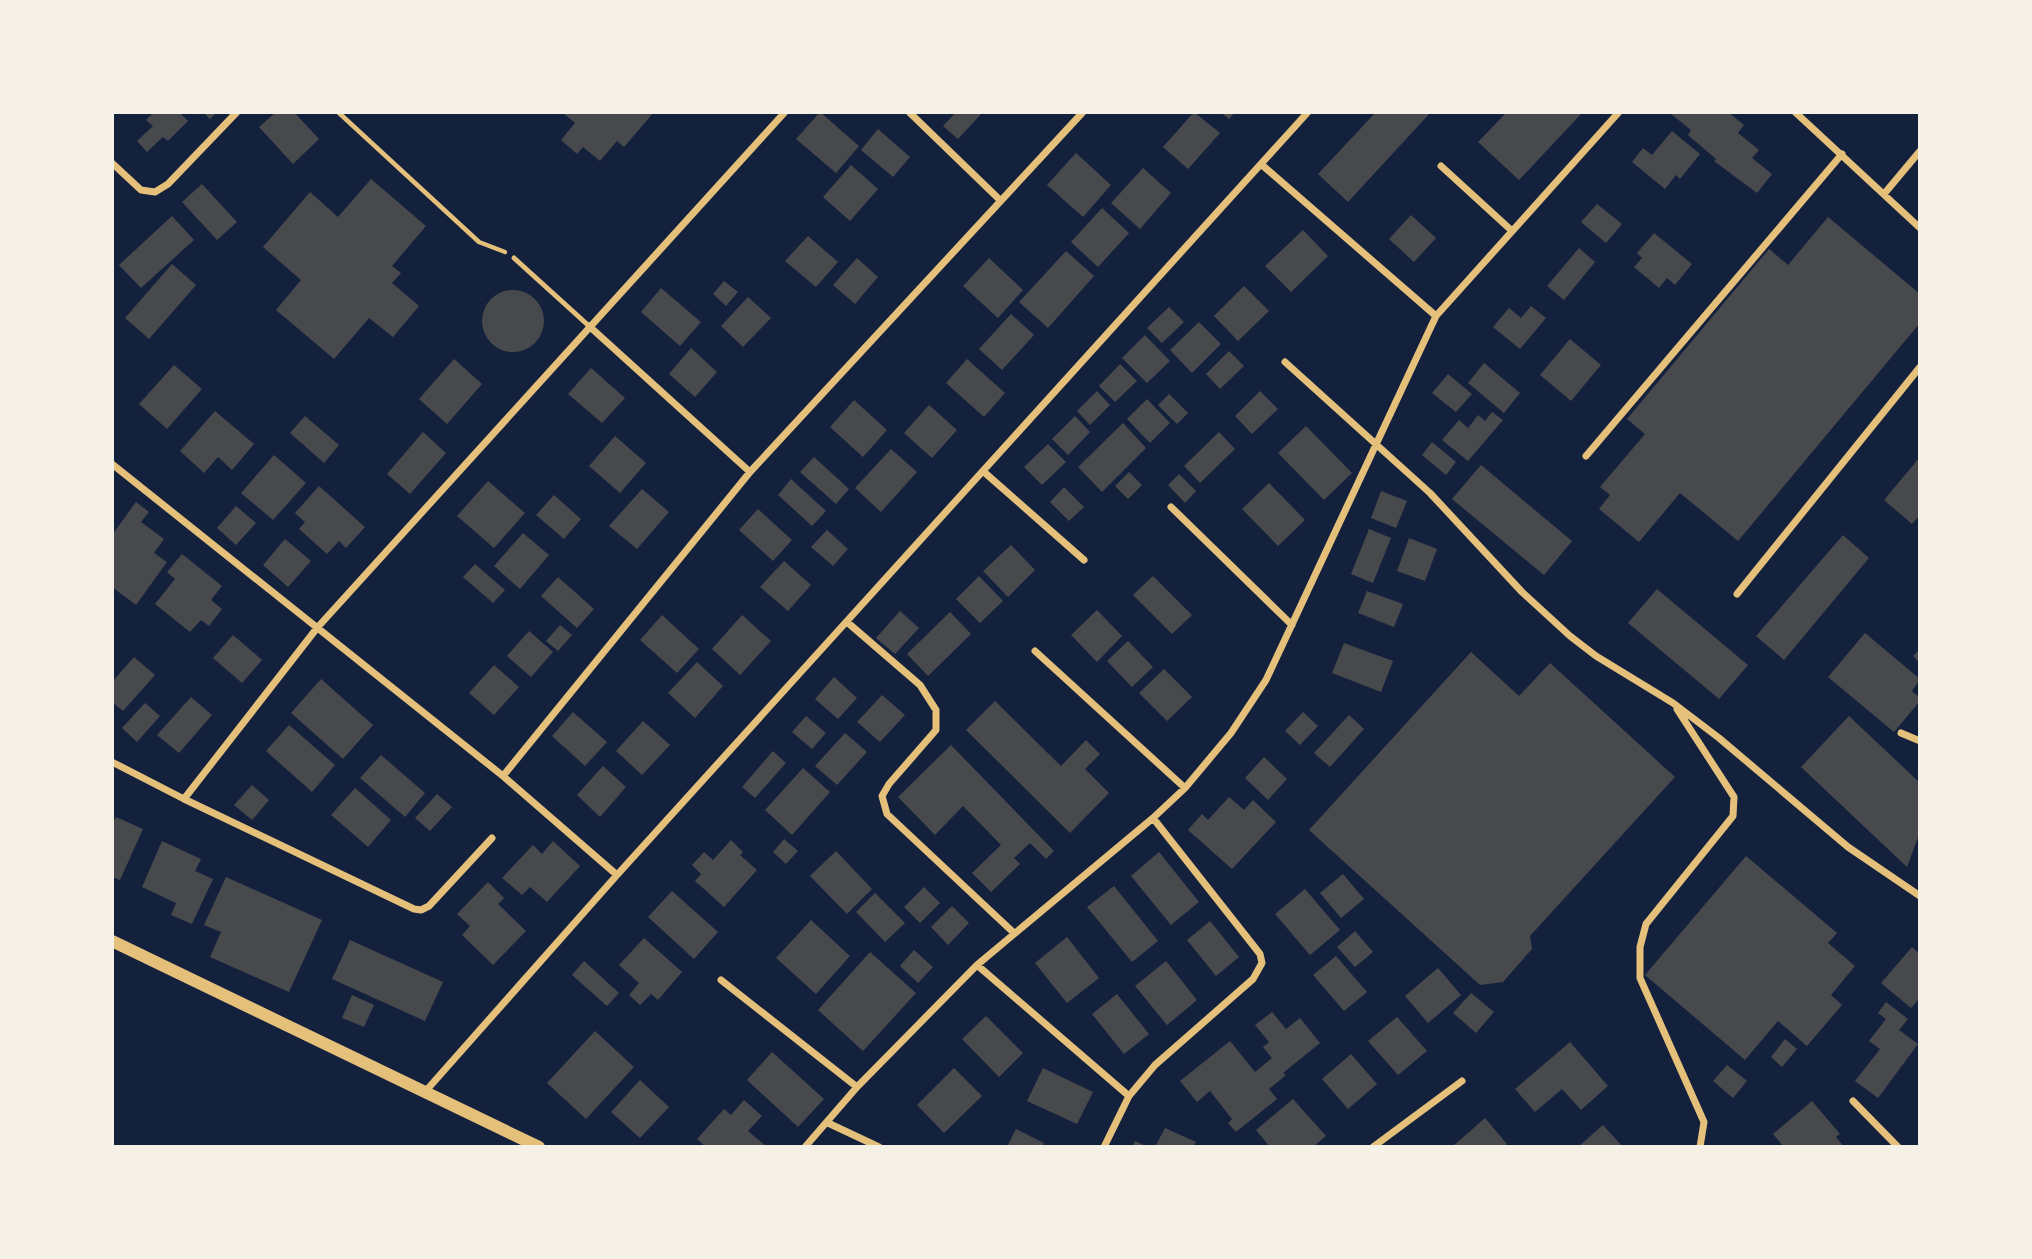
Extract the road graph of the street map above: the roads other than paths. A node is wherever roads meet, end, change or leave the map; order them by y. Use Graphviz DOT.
graph roads {
  1 [pos="237,112"];
  2 [pos="785,112"];
  3 [pos="909,112"];
  4 [pos="1083,112"];
  5 [pos="1308,112"];
  6 [pos="1619,112"];
  7 [pos="1795,112"];
  8 [pos="1920,151"];
  9 [pos="1842,154"];
  10 [pos="112,163"];
  11 [pos="1262,165"];
  12 [pos="1441,166"];
  13 [pos="1884,194"];
  14 [pos="1000,200"];
  15 [pos="1920,228"];
  16 [pos="1511,230"];
  17 [pos="514,258"];
  18 [pos="1436,316"];
  19 [pos="589,326"];
  20 [pos="1285,362"];
  21 [pos="1920,367"];
  22 [pos="1376,443"];
  23 [pos="1586,456"];
  24 [pos="112,464"];
  25 [pos="750,472"];
  26 [pos="984,472"];
  27 [pos="1171,507"];
  28 [pos="1084,560"];
  29 [pos="1737,594"];
  30 [pos="847,622"];
  31 [pos="1292,625"];
  32 [pos="317,628"];
  33 [pos="1035,651"];
  34 [pos="1673,703"];
  35 [pos="1901,733"];
  36 [pos="1920,741"];
  37 [pos="112,762"];
  38 [pos="503,776"];
  39 [pos="1185,788"];
  40 [pos="184,799"];
  41 [pos="1153,818"];
  42 [pos="492,838"];
  43 [pos="617,875"];
  44 [pos="1920,896"];
  45 [pos="1014,933"];
  46 [pos="112,941"];
  47 [pos="977,965"];
  48 [pos="721,980"];
  49 [pos="1462,1081"];
  50 [pos="857,1087"];
  51 [pos="424,1093"];
  52 [pos="1129,1096"];
  53 [pos="1853,1101"];
  54 [pos="828,1123"];
  55 [pos="539,1147"];
  56 [pos="805,1147"];
  57 [pos="878,1147"];
  58 [pos="1104,1147"];
  59 [pos="1373,1147"];
  60 [pos="1700,1147"];
  61 [pos="1898,1147"];
  1 -- 10 [label="street"];
  2 -- 19 [label="street"];
  3 -- 14 [label="street"];
  4 -- 14 [label="street"];
  5 -- 11 [label="street"];
  6 -- 16 [label="street"];
  7 -- 9 [label="street"];
  8 -- 13 [label="street"];
  9 -- 13 [label="street"];
  9 -- 23 [label="street"];
  11 -- 18 [label="street"];
  11 -- 26 [label="street"];
  12 -- 16 [label="street"];
  13 -- 15 [label="street"];
  14 -- 25 [label="street"];
  16 -- 18 [label="street"];
  17 -- 19 [label="lane"];
  18 -- 22 [label="street"];
  19 -- 25 [label="street"];
  19 -- 32 [label="street"];
  20 -- 22 [label="street"];
  21 -- 29 [label="street"];
  22 -- 31 [label="street"];
  22 -- 34 [label="street"];
  24 -- 32 [label="street"];
  25 -- 38 [label="street"];
  26 -- 28 [label="street"];
  26 -- 30 [label="street"];
  27 -- 31 [label="street"];
  30 -- 43 [label="street"];
  30 -- 45 [label="street"];
  31 -- 39 [label="street"];
  32 -- 38 [label="street"];
  32 -- 40 [label="street"];
  33 -- 39 [label="street"];
  34 -- 44 [label="street"];
  34 -- 60 [label="street"];
  35 -- 36 [label="street"];
  37 -- 40 [label="street"];
  38 -- 43 [label="street"];
  39 -- 41 [label="street"];
  40 -- 42 [label="street"];
  41 -- 45 [label="street"];
  41 -- 52 [label="street"];
  43 -- 51 [label="street"];
  45 -- 47 [label="street"];
  46 -- 51 [label="street"];
  47 -- 50 [label="street"];
  47 -- 52 [label="street"];
  48 -- 50 [label="street"];
  49 -- 59 [label="street"];
  50 -- 54 [label="street"];
  51 -- 55 [label="street"];
  52 -- 58 [label="street"];
  53 -- 61 [label="street"];
  54 -- 56 [label="street"];
  54 -- 57 [label="street"];
}
